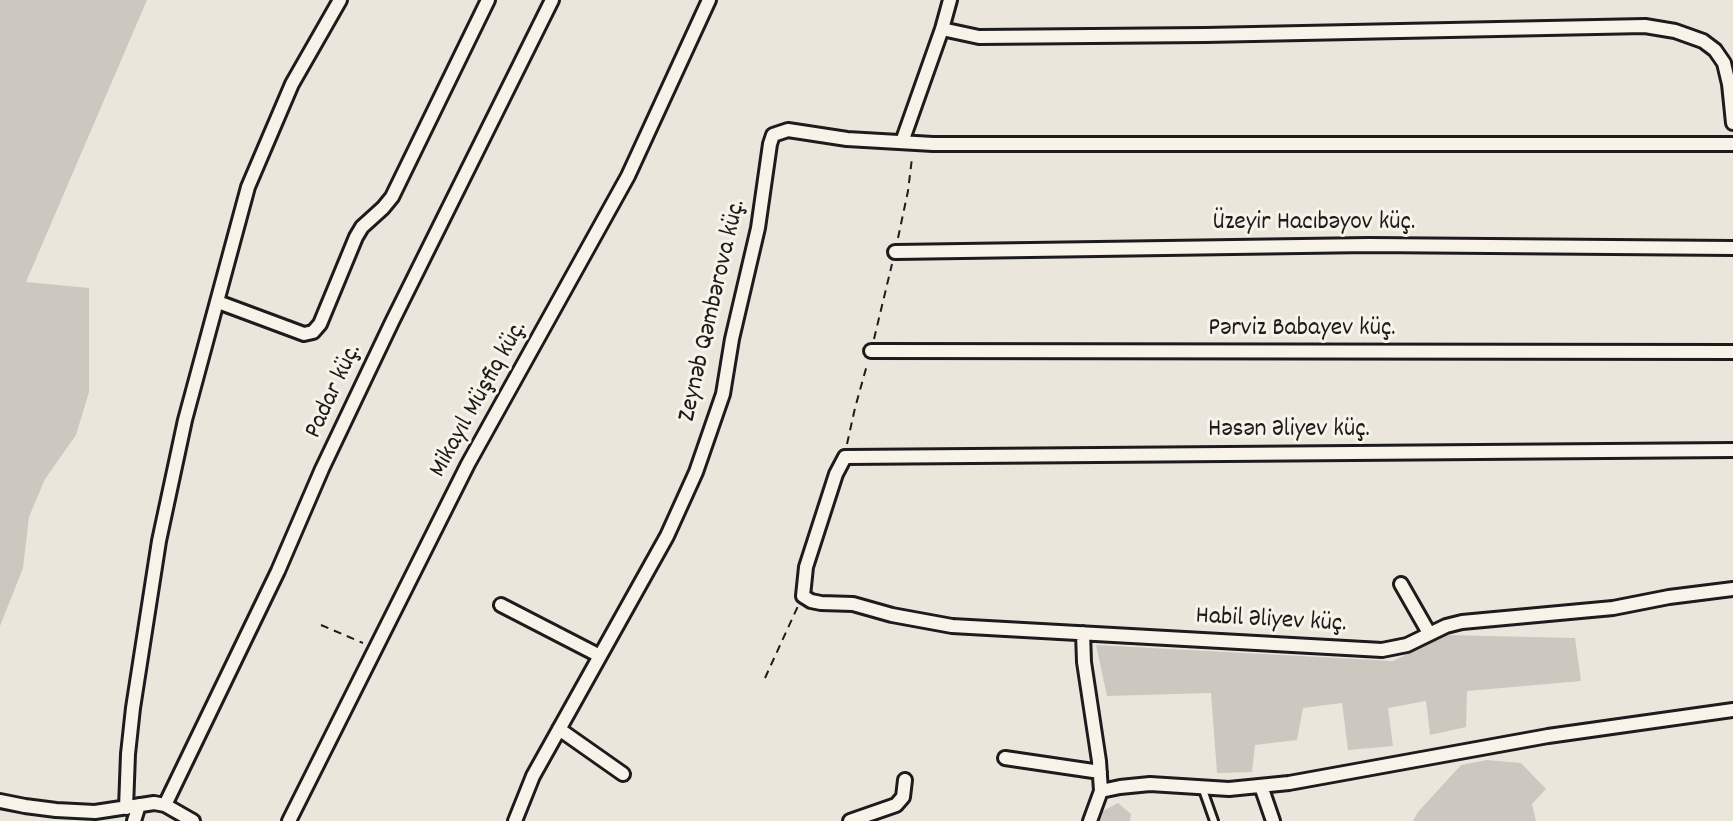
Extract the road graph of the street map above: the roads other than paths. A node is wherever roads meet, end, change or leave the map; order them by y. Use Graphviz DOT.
graph roads {
  1 [pos="340,0"];
  2 [pos="488,0"];
  3 [pos="552,0"];
  4 [pos="709,0"];
  5 [pos="950,0"];
  6 [pos="942,29"];
  7 [pos="1733,123"];
  8 [pos="908,143"];
  9 [pos="1733,144"];
  10 [pos="1733,248"];
  11 [pos="895,252"];
  12 [pos="218,302"];
  13 [pos="871,351"];
  14 [pos="1733,352"];
  15 [pos="1733,450"];
  16 [pos="1401,584"];
  17 [pos="1733,589"];
  18 [pos="803,596"];
  19 [pos="501,605"];
  20 [pos="1083,633"];
  21 [pos="1429,633"];
  22 [pos="600,656"];
  23 [pos="1733,710"];
  24 [pos="559,729"];
  25 [pos="1005,758"];
  26 [pos="1100,772"];
  27 [pos="623,774"];
  28 [pos="905,780"];
  29 [pos="1261,786"];
  30 [pos="1202,787"];
  31 [pos="1101,791"];
  32 [pos="0,801"];
  33 [pos="165,805"];
  34 [pos="133,806"];
  35 [pos="858,820"];
  36 [pos="134,821"];
  37 [pos="193,821"];
  38 [pos="289,821"];
  39 [pos="515,821"];
  40 [pos="1090,821"];
  41 [pos="1214,821"];
  42 [pos="1273,821"];
  1 -- 12 [label="street"];
  2 -- 12 [label="street"];
  3 -- 33 [label="street, Padar küç."];
  4 -- 38 [label="street, Mikayıl Müşfiq küç."];
  5 -- 6 [label="street"];
  6 -- 7 [label="street"];
  6 -- 8 [label="street"];
  8 -- 9 [label="street, Zeynəb Qəmbərova küç."];
  8 -- 22 [label="street, Zeynəb Qəmbərova küç."];
  10 -- 11 [label="street, Üzeyir Hacıbəyov küç."];
  12 -- 34 [label="street"];
  13 -- 14 [label="street, Pərviz Babayev küç."];
  15 -- 18 [label="street, Həsən Əliyev küç."];
  16 -- 21 [label="street"];
  17 -- 21 [label="street, Habil Əliyev küç."];
  18 -- 20 [label="street, Habil Əliyev küç."];
  19 -- 22 [label="street"];
  20 -- 21 [label="street, Habil Əliyev küç."];
  20 -- 26 [label="street"];
  22 -- 24 [label="street, Zeynəb Qəmbərova küç."];
  23 -- 29 [label="street"];
  24 -- 27 [label="street"];
  24 -- 39 [label="street, Zeynəb Qəmbərova küç."];
  25 -- 26 [label="street"];
  26 -- 31 [label="street"];
  28 -- 35 [label="street"];
  29 -- 30 [label="street"];
  29 -- 42 [label="street"];
  30 -- 31 [label="street"];
  30 -- 41 [label="lane"];
  31 -- 40 [label="street"];
  32 -- 34 [label="street"];
  33 -- 34 [label="street"];
  33 -- 37 [label="street"];
  34 -- 36 [label="street"];
}
